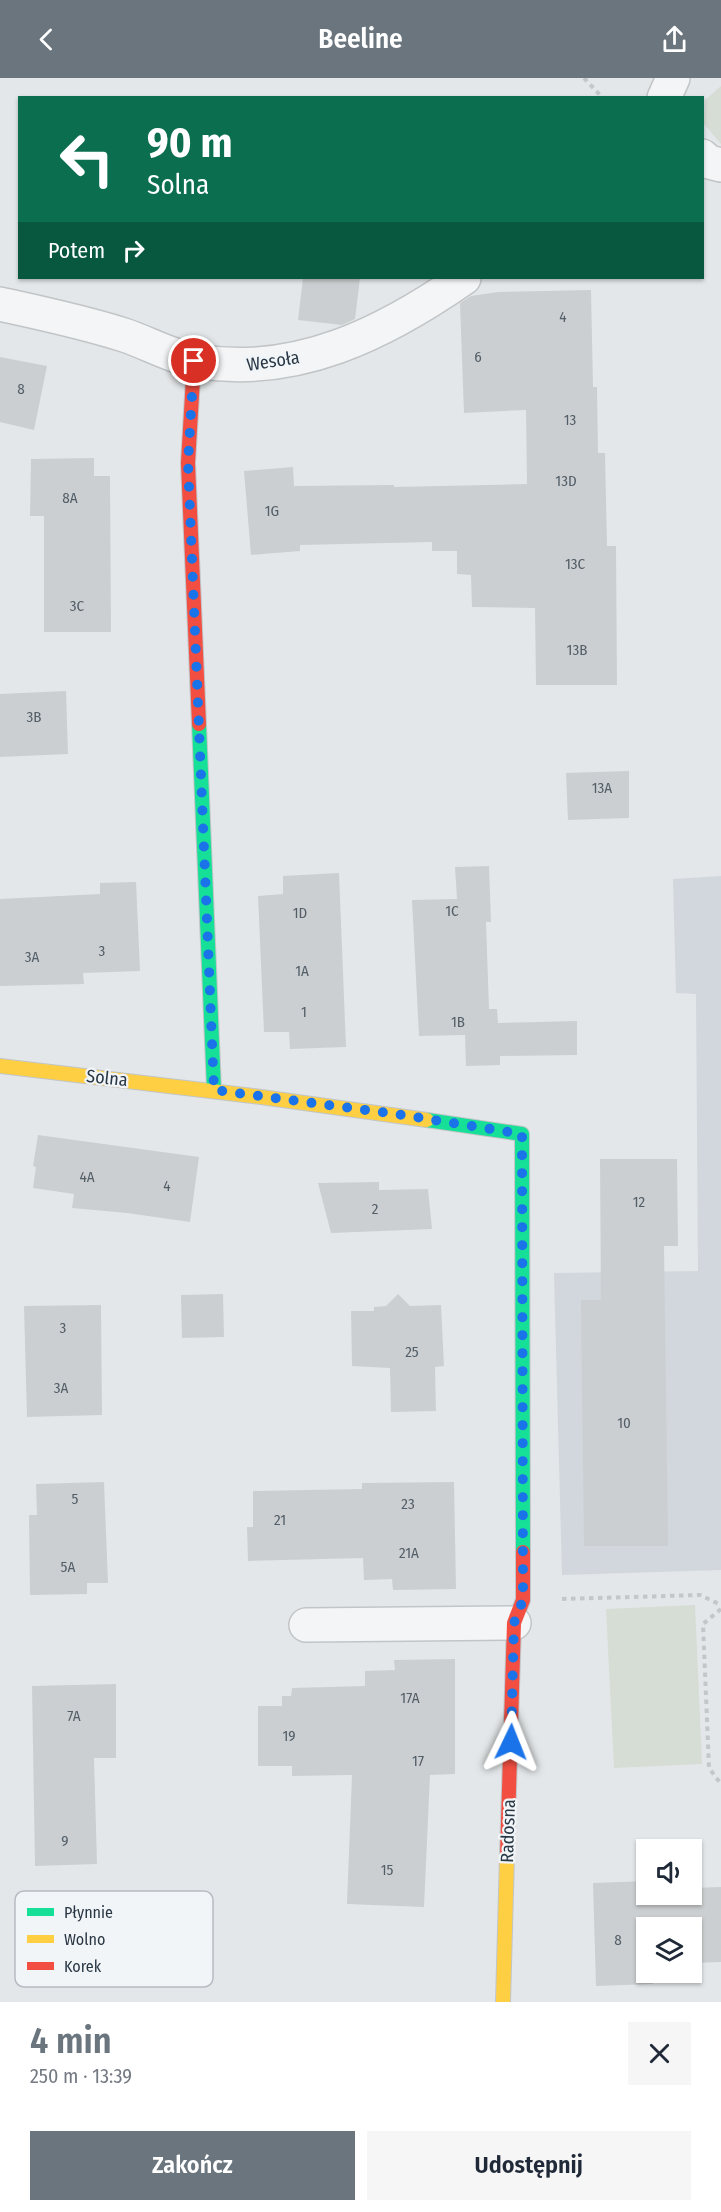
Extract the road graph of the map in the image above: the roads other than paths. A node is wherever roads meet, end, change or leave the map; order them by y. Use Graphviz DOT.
graph roads {
  1 [pos="673,78"];
  2 [pos="665,96"];
  3 [pos="704,158"];
  4 [pos="721,165"];
  5 [pos="462,279"];
  6 [pos="0,304"];
  7 [pos="194,361"];
  8 [pos="0,1066"];
  9 [pos="214,1090"];
  10 [pos="522,1134"];
  11 [pos="519,1612"];
  12 [pos="306,1625"];
  13 [pos="503,2002"];
  1 -- 2 [label="street"];
  3 -- 4 [label="street"];
  5 -- 7 [label="street, Wesoła"];
  6 -- 7 [label="street, Wesoła"];
  7 -- 9 [label="street"];
  8 -- 9 [label="street, Solna"];
  9 -- 10 [label="street, Solna"];
  10 -- 11 [label="street, Radosna"];
  11 -- 12 [label="street"];
  11 -- 13 [label="street, Radosna"];
}
